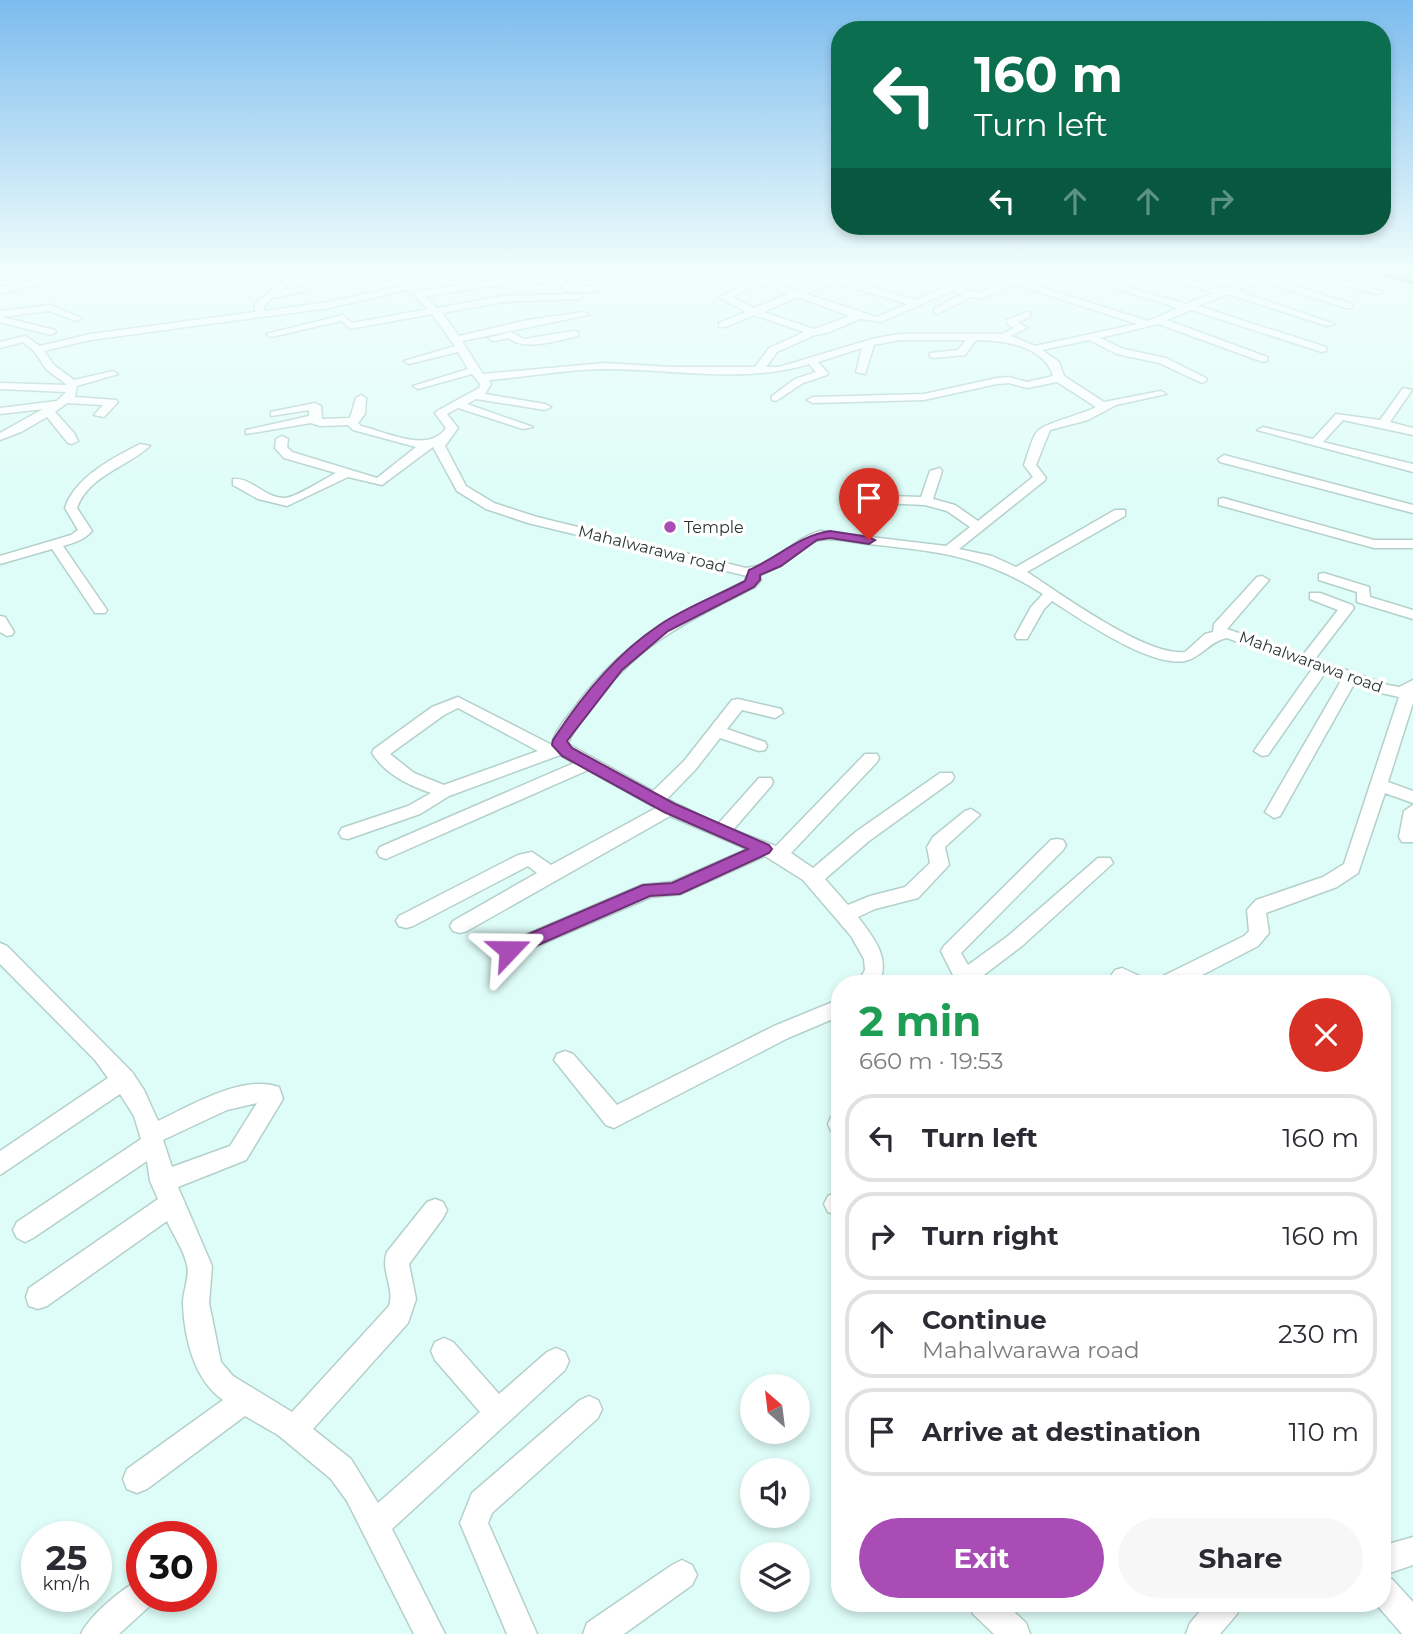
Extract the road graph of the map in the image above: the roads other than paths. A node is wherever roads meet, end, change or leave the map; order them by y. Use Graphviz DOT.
graph roads {
  1 [pos="38,349"];
  2 [pos="444,349"];
  3 [pos="462,349"];
  4 [pos="775,349"];
  5 [pos="849,349"];
  6 [pos="867,349"];
  7 [pos="964,349"];
  8 [pos="1034,349"];
  9 [pos="1116,349"];
  10 [pos="1234,349"];
  11 [pos="934,355"];
  12 [pos="1263,359"];
  13 [pos="409,361"];
  14 [pos="812,361"];
  15 [pos="758,370"];
  16 [pos="861,372"];
  17 [pos="113,374"];
  18 [pos="476,374"];
  19 [pos="1059,378"];
  20 [pos="1202,380"];
  21 [pos="0,386"];
  22 [pos="72,386"];
  23 [pos="418,386"];
  24 [pos="1407,390"];
  25 [pos="1161,394"];
  26 [pos="474,395"];
  27 [pos="360,398"];
  28 [pos="776,398"];
  29 [pos="813,400"];
  30 [pos="63,402"];
  31 [pos="456,404"];
  32 [pos="545,407"];
  33 [pos="1104,407"];
  34 [pos="3,410"];
  35 [pos="49,412"];
  36 [pos="100,415"];
  37 [pos="32,422"];
  38 [pos="354,422"];
  39 [pos="1383,424"];
  40 [pos="527,427"];
  41 [pos="1263,429"];
  42 [pos="250,432"];
  43 [pos="1413,432"];
  44 [pos="0,437"];
  45 [pos="282,439"];
  46 [pos="442,439"];
  47 [pos="72,441"];
  48 [pos="1316,443"];
  49 [pos="144,446"];
  50 [pos="425,446"];
  51 [pos="1224,459"];
  52 [pos="1413,468"];
  53 [pos="936,471"];
  54 [pos="346,473"];
  55 [pos="237,482"];
  56 [pos="857,486"];
  57 [pos="926,501"];
  58 [pos="1223,502"];
  59 [pos="1413,509"];
  60 [pos="1120,513"];
  61 [pos="979,527"];
  62 [pos="55,544"];
  63 [pos="1413,544"];
  64 [pos="950,550"];
  65 [pos="0,560"];
  66 [pos="1017,572"];
  67 [pos="754,573"];
  68 [pos="1324,576"];
  69 [pos="1262,580"];
  70 [pos="1051,594"];
  71 [pos="1315,596"];
  72 [pos="100,610"];
  73 [pos="1413,615"];
  74 [pos="1220,633"];
  75 [pos="1022,636"];
  76 [pos="1315,663"];
  77 [pos="1350,678"];
  78 [pos="1409,694"];
  79 [pos="775,713"];
  80 [pos="719,732"];
  81 [pos="1404,735"];
  82 [pos="759,746"];
  83 [pos="557,750"];
  84 [pos="1262,751"];
  85 [pos="871,758"];
  86 [pos="589,763"];
  87 [pos="946,777"];
  88 [pos="765,782"];
  89 [pos="1378,785"];
  90 [pos="444,791"];
  91 [pos="1413,797"];
  92 [pos="663,804"];
  93 [pos="1413,811"];
  94 [pos="1274,812"];
  95 [pos="971,815"];
  96 [pos="721,832"];
  97 [pos="348,833"];
  98 [pos="1408,837"];
  99 [pos="1057,845"];
  100 [pos="386,852"];
  101 [pos="771,852"];
  102 [pos="1104,863"];
  103 [pos="553,872"];
  104 [pos="814,878"];
  105 [pos="844,915"];
  106 [pos="406,921"];
  107 [pos="460,926"];
  108 [pos="509,950"];
  109 [pos="0,951"];
  110 [pos="872,975"];
  111 [pos="958,975"];
  112 [pos="967,975"];
  113 [pos="1184,975"];
  114 [pos="831,1011"];
  115 [pos="565,1060"];
  116 [pos="124,1079"];
  117 [pos="151,1140"];
  118 [pos="0,1164"];
  119 [pos="167,1193"];
  120 [pos="435,1210"];
  121 [pos="25,1230"];
  122 [pos="38,1297"];
  123 [pos="444,1351"];
  124 [pos="556,1361"];
  125 [pos="245,1401"];
  126 [pos="589,1409"];
  127 [pos="498,1413"];
  128 [pos="294,1430"];
  129 [pos="137,1479"];
  130 [pos="375,1525"];
  131 [pos="1413,1551"];
  132 [pos="1391,1558"];
  133 [pos="682,1575"];
  134 [pos="1391,1599"];
  135 [pos="126,1608"];
  136 [pos="993,1612"];
  137 [pos="1219,1612"];
  138 [pos="1413,1624"];
  139 [pos="96,1634"];
  140 [pos="430,1634"];
  141 [pos="522,1634"];
  142 [pos="598,1634"];
  143 [pos="1015,1634"];
  144 [pos="1201,1634"];
  1 -- 22 [label="street"];
  2 -- 13 [label="street"];
  3 -- 18 [label="street"];
  4 -- 15 [label="street"];
  5 -- 14 [label="street"];
  6 -- 16 [label="street"];
  7 -- 11 [label="street"];
  8 -- 19 [label="street"];
  9 -- 20 [label="street"];
  10 -- 12 [label="street"];
  14 -- 15 [label="street"];
  14 -- 28 [label="street"];
  15 -- 18 [label="street"];
  17 -- 22 [label="street"];
  18 -- 23 [label="street"];
  18 -- 26 [label="street"];
  19 -- 29 [label="street"];
  19 -- 33 [label="street"];
  21 -- 22 [label="street"];
  22 -- 30 [label="street"];
  24 -- 39 [label="street"];
  25 -- 33 [label="street"];
  26 -- 31 [label="street"];
  26 -- 32 [label="street"];
  27 -- 38 [label="street"];
  30 -- 34 [label="street"];
  30 -- 35 [label="street"];
  30 -- 36 [label="street"];
  31 -- 40 [label="street"];
  31 -- 46 [label="street, Mahalwarawa road"];
  33 -- 61 [label="street"];
  34 -- 37 [label="street"];
  35 -- 37 [label="street"];
  35 -- 47 [label="street"];
  37 -- 44 [label="street"];
  38 -- 42 [label="street"];
  38 -- 50 [label="street"];
  39 -- 43 [label="street"];
  39 -- 48 [label="street"];
  41 -- 48 [label="street"];
  45 -- 54 [label="street"];
  46 -- 50 [label="street"];
  46 -- 67 [label="street, Mahalwarawa road"];
  48 -- 52 [label="street"];
  49 -- 62 [label="street"];
  50 -- 54 [label="street"];
  51 -- 59 [label="street"];
  53 -- 57 [label="street"];
  54 -- 55 [label="street"];
  56 -- 57 [label="street"];
  57 -- 61 [label="street"];
  58 -- 63 [label="street"];
  60 -- 66 [label="street"];
  61 -- 64 [label="street"];
  62 -- 65 [label="street"];
  62 -- 72 [label="street"];
  64 -- 66 [label="street, Mahalwarawa road"];
  64 -- 67 [label="street, Mahalwarawa road"];
  66 -- 70 [label="street, Mahalwarawa road"];
  67 -- 83 [label="street"];
  68 -- 73 [label="street"];
  69 -- 74 [label="street"];
  70 -- 74 [label="street, Mahalwarawa road"];
  70 -- 75 [label="street"];
  71 -- 76 [label="street"];
  74 -- 76 [label="street, Mahalwarawa road"];
  76 -- 77 [label="street, Mahalwarawa road"];
  76 -- 84 [label="street"];
  77 -- 78 [label="street, Mahalwarawa road"];
  77 -- 94 [label="street"];
  78 -- 81 [label="street"];
  79 -- 80 [label="street"];
  80 -- 82 [label="street"];
  80 -- 92 [label="street"];
  81 -- 89 [label="street"];
  83 -- 86 [label="street"];
  83 -- 90 [label="street"];
  83 -- 90 [label="street"];
  85 -- 101 [label="street"];
  86 -- 92 [label="street"];
  86 -- 100 [label="street"];
  87 -- 104 [label="street"];
  88 -- 96 [label="street"];
  89 -- 91 [label="street"];
  89 -- 113 [label="street"];
  90 -- 97 [label="street"];
  92 -- 96 [label="street"];
  92 -- 103 [label="street"];
  93 -- 98 [label="street"];
  95 -- 105 [label="street"];
  96 -- 101 [label="street"];
  99 -- 111 [label="street"];
  101 -- 104 [label="street"];
  101 -- 108 [label="street"];
  102 -- 112 [label="street"];
  103 -- 106 [label="street"];
  103 -- 107 [label="street"];
  104 -- 105 [label="street"];
  105 -- 110 [label="street"];
  109 -- 116 [label="street"];
  114 -- 115 [label="street"];
  116 -- 117 [label="street"];
  116 -- 118 [label="street"];
  117 -- 119 [label="street"];
  117 -- 119 [label="street"];
  117 -- 121 [label="street"];
  119 -- 122 [label="street"];
  119 -- 125 [label="street"];
  120 -- 128 [label="street"];
  123 -- 127 [label="street"];
  124 -- 127 [label="street"];
  125 -- 128 [label="street"];
  125 -- 129 [label="street"];
  126 -- 141 [label="street"];
  127 -- 130 [label="street"];
  128 -- 130 [label="street"];
  130 -- 140 [label="street"];
  131 -- 132 [label="street"];
  133 -- 142 [label="street"];
  134 -- 138 [label="street"];
  135 -- 139 [label="street"];
  136 -- 143 [label="street"];
  137 -- 144 [label="street"];
}
